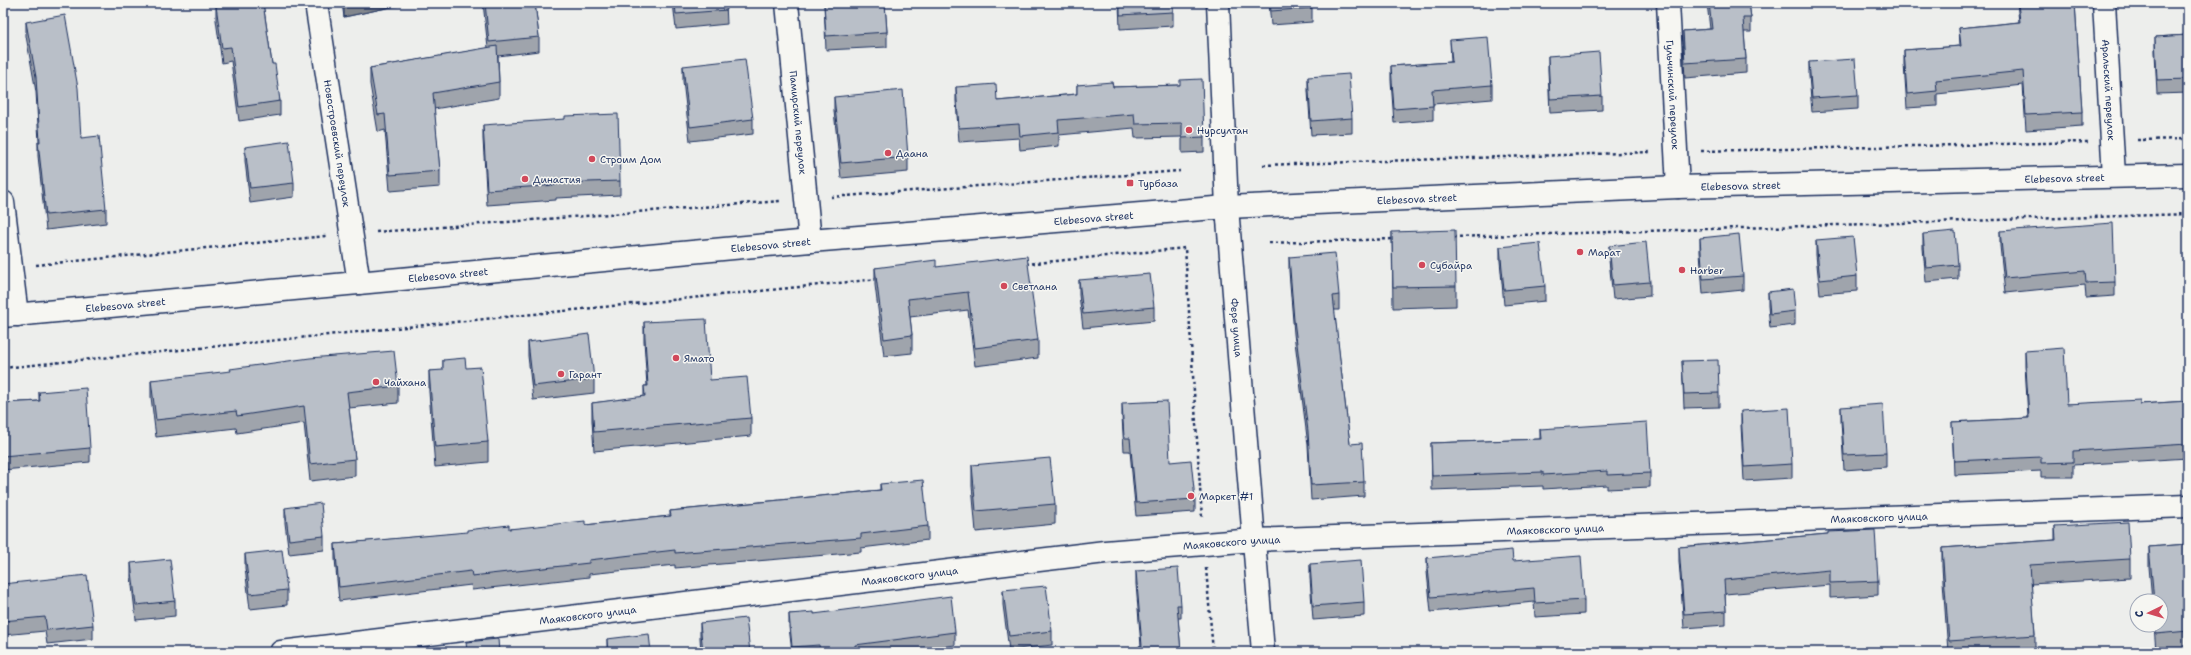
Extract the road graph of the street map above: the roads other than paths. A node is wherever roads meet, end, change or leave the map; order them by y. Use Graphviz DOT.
graph roads {
  1 [pos="316,3"];
  2 [pos="787,3"];
  3 [pos="1218,3"];
  4 [pos="1668,3"];
  5 [pos="2104,3"];
  6 [pos="2188,175"];
  7 [pos="2114,176"];
  8 [pos="1678,187"];
  9 [pos="3,202"];
  10 [pos="1227,207"];
  11 [pos="810,241"];
  12 [pos="359,283"];
  13 [pos="10,315"];
  14 [pos="2188,506"];
  15 [pos="1254,540"];
  16 [pos="281,652"];
  17 [pos="1263,652"];
  1 -- 12 [label="street, Новостроевский переулок"];
  2 -- 11 [label="street, Памирский переулок"];
  3 -- 10 [label="street, Фере улица"];
  4 -- 8 [label="street, Гульчинский переулок"];
  5 -- 7 [label="street, Аральский переулок"];
  6 -- 7 [label="street, Elebesova street"];
  7 -- 8 [label="street, Elebesova street"];
  8 -- 10 [label="street, Elebesova street"];
  9 -- 13 [label="street"];
  10 -- 11 [label="street, Elebesova street"];
  10 -- 15 [label="street, Фере улица"];
  11 -- 12 [label="street, Elebesova street"];
  12 -- 13 [label="street, Elebesova street"];
  14 -- 15 [label="street, Маяковского улица"];
  15 -- 16 [label="street, Маяковского улица"];
  15 -- 17 [label="street, Фере улица"];
}
